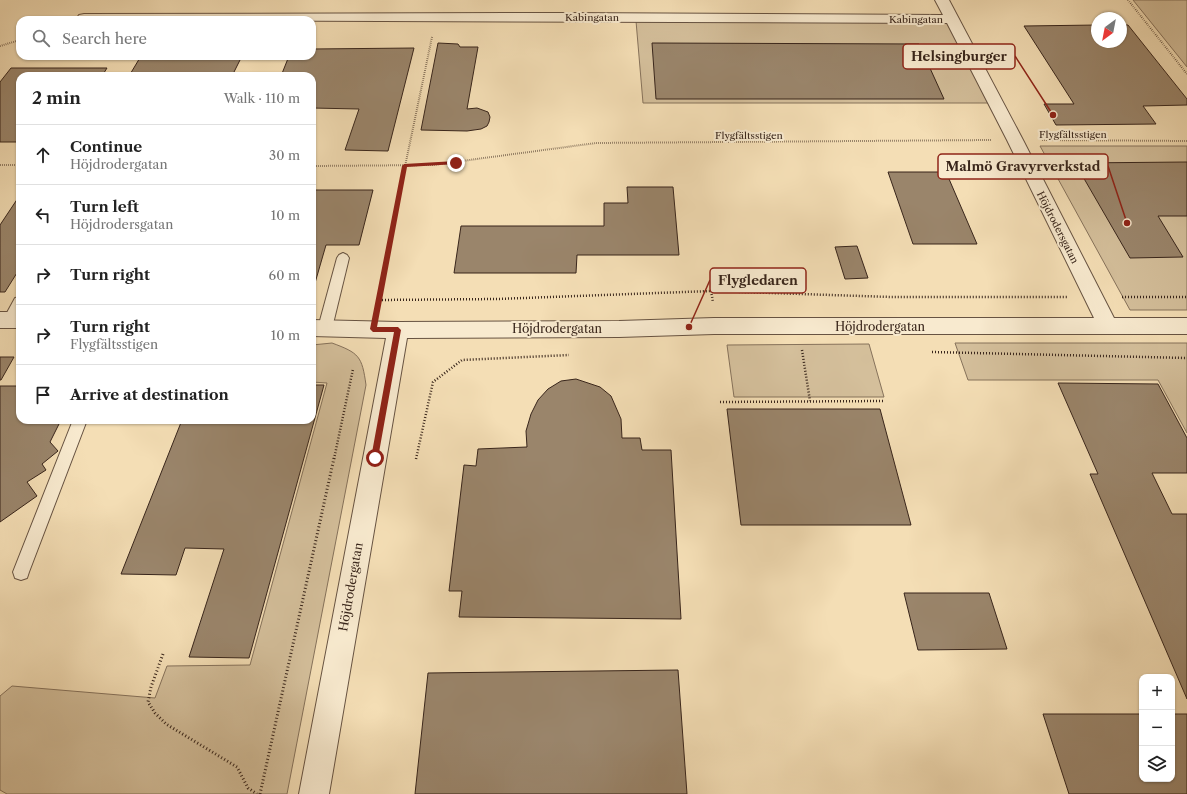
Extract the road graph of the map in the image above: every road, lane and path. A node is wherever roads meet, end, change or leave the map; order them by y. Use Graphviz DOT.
graph roads {
  1 [pos="942,0"];
  2 [pos="1128,0"];
  3 [pos="127,16"];
  4 [pos="437,17"];
  5 [pos="951,19"];
  6 [pos="16,41"];
  7 [pos="0,46"];
  8 [pos="1187,74"];
  9 [pos="1015,140"];
  10 [pos="1187,141"];
  11 [pos="0,165"];
  12 [pos="16,165"];
  13 [pos="316,166"];
  14 [pos="404,166"];
  15 [pos="342,258"];
  16 [pos="711,291"];
  17 [pos="1093,297"];
  18 [pos="1187,297"];
  19 [pos="379,300"];
  20 [pos="713,304"];
  21 [pos="16,309"];
  22 [pos="10,320"];
  23 [pos="1108,326"];
  24 [pos="1187,326"];
  25 [pos="319,328"];
  26 [pos="386,330"];
  27 [pos="794,350"];
  28 [pos="802,350"];
  29 [pos="810,350"];
  30 [pos="924,352"];
  31 [pos="573,355"];
  32 [pos="1187,358"];
  33 [pos="353,370"];
  34 [pos="810,401"];
  35 [pos="884,401"];
  36 [pos="720,402"];
  37 [pos="78,424"];
  38 [pos="416,459"];
  39 [pos="21,572"];
  40 [pos="163,654"];
  41 [pos="258,794"];
  42 [pos="314,794"];
  1 -- 5 [label="street, Höjdrodersgatan"];
  2 -- 8 [label="path"];
  3 -- 4 [label="street, Kabingatan"];
  4 -- 5 [label="street, Kabingatan"];
  4 -- 14 [label="path"];
  5 -- 9 [label="street, Höjdrodersgatan"];
  6 -- 7 [label="path"];
  9 -- 10 [label="path, Flygfältsstigen"];
  9 -- 14 [label="path, Flygfältsstigen"];
  9 -- 17 [label="street, Höjdrodersgatan"];
  11 -- 12 [label="path"];
  13 -- 14 [label="path, Flygfältsstigen"];
  14 -- 19 [label="path"];
  15 -- 25 [label="lane"];
  16 -- 17 [label="path"];
  16 -- 19 [label="path"];
  16 -- 20 [label="path"];
  17 -- 18 [label="path"];
  17 -- 23 [label="street, Höjdrodersgatan"];
  19 -- 26 [label="path"];
  21 -- 22 [label="lane"];
  23 -- 24 [label="street, Höjdrodergatan"];
  23 -- 26 [label="street, Höjdrodergatan"];
  25 -- 26 [label="street"];
  26 -- 42 [label="street, Höjdrodergatan"];
  27 -- 28 [label="path"];
  28 -- 29 [label="path"];
  28 -- 34 [label="path"];
  30 -- 32 [label="path"];
  31 -- 38 [label="path"];
  33 -- 41 [label="path"];
  34 -- 35 [label="path"];
  34 -- 36 [label="path"];
  37 -- 39 [label="lane"];
  40 -- 41 [label="path"];
}
